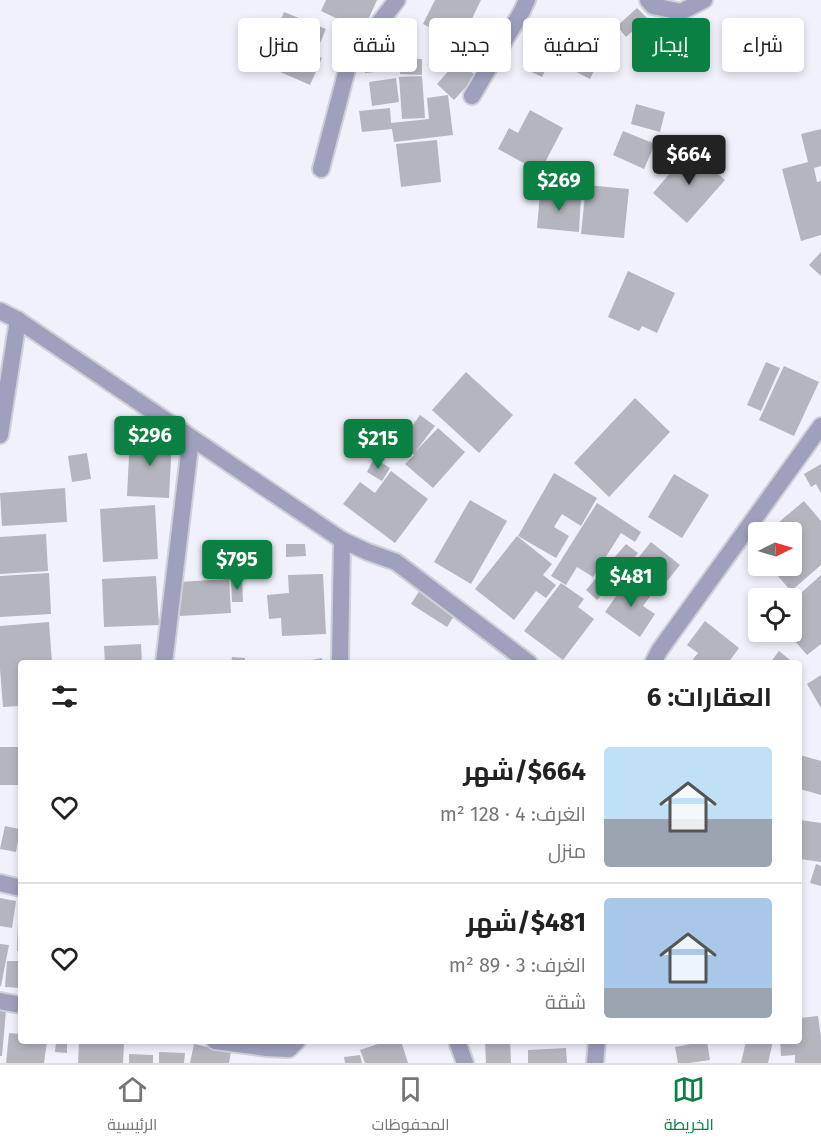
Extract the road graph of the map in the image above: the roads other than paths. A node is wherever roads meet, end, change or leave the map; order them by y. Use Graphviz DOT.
graph roads {
  1 [pos="397,0"];
  2 [pos="526,0"];
  3 [pos="648,0"];
  4 [pos="704,0"];
  5 [pos="472,96"];
  6 [pos="321,169"];
  7 [pos="0,311"];
  8 [pos="18,320"];
  9 [pos="821,426"];
  10 [pos="0,435"];
  11 [pos="191,438"];
  12 [pos="342,540"];
  13 [pos="164,660"];
  14 [pos="340,660"];
  15 [pos="525,660"];
  16 [pos="654,660"];
  17 [pos="0,883"];
  18 [pos="18,887"];
  19 [pos="0,1001"];
  20 [pos="18,1004"];
  21 [pos="237,1044"];
  22 [pos="294,1044"];
  23 [pos="458,1044"];
  24 [pos="597,1044"];
  25 [pos="465,1063"];
  26 [pos="595,1063"];
  1 -- 6 [label="street"];
  2 -- 5 [label="street"];
  3 -- 4 [label="street"];
  7 -- 8 [label="street"];
  8 -- 10 [label="street"];
  8 -- 11 [label="street"];
  9 -- 16 [label="street"];
  11 -- 12 [label="street"];
  11 -- 13 [label="street"];
  12 -- 14 [label="street"];
  12 -- 15 [label="street"];
  17 -- 18 [label="street"];
  19 -- 20 [label="street"];
  21 -- 22 [label="street"];
  23 -- 25 [label="street"];
  24 -- 26 [label="street"];
}
